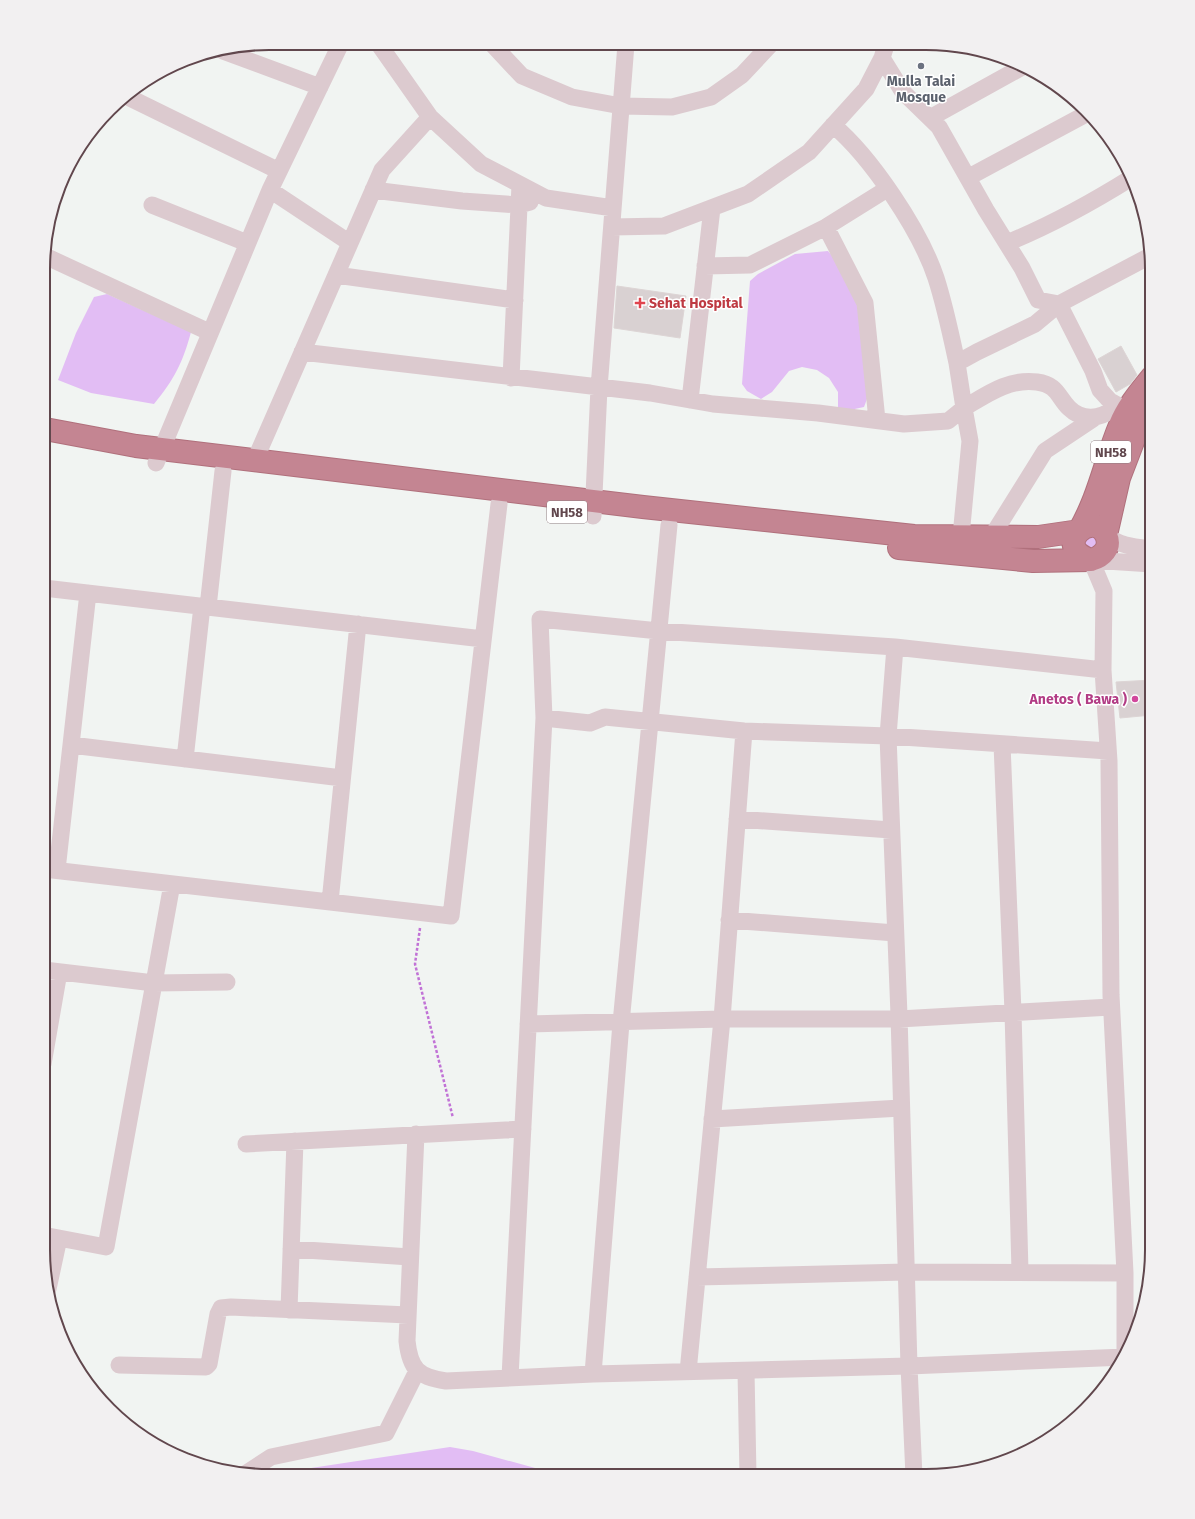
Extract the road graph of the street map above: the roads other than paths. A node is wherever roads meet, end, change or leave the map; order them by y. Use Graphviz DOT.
graph roads {
  1 [pos="338,50"];
  2 [pos="383,50"];
  3 [pos="498,50"];
  4 [pos="626,50"];
  5 [pos="765,50"];
  6 [pos="884,52"];
  7 [pos="232,53"];
  8 [pos="1017,70"];
  9 [pos="320,87"];
  10 [pos="133,97"];
  11 [pos="621,106"];
  12 [pos="1083,116"];
  13 [pos="430,117"];
  14 [pos="930,118"];
  15 [pos="833,125"];
  16 [pos="279,171"];
  17 [pos="969,177"];
  18 [pos="1126,181"];
  19 [pos="520,185"];
  20 [pos="887,189"];
  21 [pos="270,190"];
  22 [pos="373,190"];
  23 [pos="546,198"];
  24 [pos="152,205"];
  25 [pos="519,205"];
  26 [pos="613,208"];
  27 [pos="712,208"];
  28 [pos="612,227"];
  29 [pos="826,228"];
  30 [pos="247,243"];
  31 [pos="350,243"];
  32 [pos="1007,243"];
  33 [pos="50,258"];
  34 [pos="1145,259"];
  35 [pos="705,266"];
  36 [pos="336,275"];
  37 [pos="515,300"];
  38 [pos="1059,304"];
  39 [pos="209,332"];
  40 [pos="302,352"];
  41 [pos="957,363"];
  42 [pos="511,378"];
  43 [pos="599,388"];
  44 [pos="1145,396"];
  45 [pos="690,400"];
  46 [pos="964,408"];
  47 [pos="1140,410"];
  48 [pos="1094,418"];
  49 [pos="877,420"];
  50 [pos="50,430"];
  51 [pos="50,444"];
  52 [pos="159,456"];
  53 [pos="255,460"];
  54 [pos="223,471"];
  55 [pos="499,504"];
  56 [pos="594,508"];
  57 [pos="669,525"];
  58 [pos="1079,531"];
  59 [pos="1106,535"];
  60 [pos="961,536"];
  61 [pos="992,536"];
  62 [pos="1145,548"];
  63 [pos="1091,560"];
  64 [pos="1145,564"];
  65 [pos="50,589"];
  66 [pos="88,593"];
  67 [pos="205,606"];
  68 [pos="358,624"];
  69 [pos="659,631"];
  70 [pos="483,639"];
  71 [pos="895,647"];
  72 [pos="1103,670"];
  73 [pos="544,718"];
  74 [pos="650,721"];
  75 [pos="744,731"];
  76 [pos="888,736"];
  77 [pos="1002,744"];
  78 [pos="71,745"];
  79 [pos="1108,751"];
  80 [pos="185,759"];
  81 [pos="342,778"];
  82 [pos="737,819"];
  83 [pos="891,830"];
  84 [pos="50,869"];
  85 [pos="172,884"];
  86 [pos="330,902"];
  87 [pos="729,920"];
  88 [pos="895,933"];
  89 [pos="51,971"];
  90 [pos="227,982"];
  91 [pos="50,983"];
  92 [pos="154,983"];
  93 [pos="1111,1007"];
  94 [pos="1013,1012"];
  95 [pos="722,1019"];
  96 [pos="899,1019"];
  97 [pos="621,1023"];
  98 [pos="528,1024"];
  99 [pos="901,1108"];
  100 [pos="712,1119"];
  101 [pos="523,1129"];
  102 [pos="416,1134"];
  103 [pos="294,1141"];
  104 [pos="246,1144"];
  105 [pos="51,1236"];
  106 [pos="291,1249"];
  107 [pos="50,1254"];
  108 [pos="410,1257"];
  109 [pos="1020,1271"];
  110 [pos="906,1272"];
  111 [pos="1125,1273"];
  112 [pos="697,1277"];
  113 [pos="289,1310"];
  114 [pos="408,1315"];
  115 [pos="1125,1340"];
  116 [pos="1117,1357"];
  117 [pos="119,1365"];
  118 [pos="909,1366"];
  119 [pos="417,1371"];
  120 [pos="746,1371"];
  121 [pos="688,1372"];
  122 [pos="593,1374"];
  123 [pos="510,1377"];
  124 [pos="253,1469"];
  125 [pos="748,1469"];
  126 [pos="914,1469"];
  1 -- 9 [label="street"];
  2 -- 13 [label="street"];
  3 -- 11 [label="street"];
  4 -- 11 [label="street"];
  5 -- 11 [label="street"];
  6 -- 14 [label="street"];
  6 -- 15 [label="street"];
  7 -- 9 [label="street"];
  8 -- 14 [label="street"];
  9 -- 16 [label="street"];
  10 -- 16 [label="street"];
  11 -- 26 [label="street"];
  12 -- 17 [label="street"];
  13 -- 19 [label="street"];
  13 -- 22 [label="street"];
  14 -- 17 [label="street"];
  15 -- 20 [label="street"];
  15 -- 27 [label="street"];
  16 -- 21 [label="street"];
  17 -- 32 [label="street"];
  18 -- 32 [label="street"];
  19 -- 23 [label="street"];
  19 -- 25 [label="street"];
  20 -- 29 [label="street"];
  20 -- 41 [label="street"];
  21 -- 30 [label="street"];
  21 -- 31 [label="street"];
  22 -- 25 [label="street"];
  22 -- 31 [label="street"];
  23 -- 25 [label="street"];
  23 -- 26 [label="street"];
  24 -- 30 [label="street"];
  25 -- 37 [label="street"];
  26 -- 28 [label="street"];
  27 -- 28 [label="street"];
  27 -- 35 [label="street"];
  28 -- 43 [label="street"];
  29 -- 35 [label="street"];
  29 -- 49 [label="street"];
  30 -- 39 [label="street"];
  31 -- 36 [label="street"];
  32 -- 38 [label="street"];
  33 -- 39 [label="street"];
  34 -- 38 [label="street"];
  35 -- 45 [label="street"];
  36 -- 37 [label="street"];
  36 -- 40 [label="street"];
  37 -- 42 [label="street"];
  38 -- 41 [label="street"];
  38 -- 47 [label="street"];
  39 -- 52 [label="street"];
  40 -- 42 [label="street"];
  40 -- 53 [label="street"];
  41 -- 46 [label="street"];
  42 -- 43 [label="street"];
  43 -- 45 [label="street"];
  43 -- 56 [label="street"];
  44 -- 47 [label="highway, NH58"];
  45 -- 49 [label="street"];
  46 -- 48 [label="street"];
  46 -- 49 [label="street"];
  46 -- 60 [label="street"];
  47 -- 48 [label="street"];
  47 -- 58 [label="highway, NH58"];
  47 -- 59 [label="highway, NH58"];
  48 -- 61 [label="street"];
  50 -- 52 [label="highway, NH58"];
  51 -- 52 [label="highway, NH58"];
  52 -- 53 [label="highway, NH58"];
  52 -- 54 [label="highway, NH58"];
  53 -- 56 [label="highway, NH58"];
  54 -- 55 [label="highway, NH58"];
  54 -- 67 [label="street"];
  55 -- 56 [label="highway, NH58"];
  55 -- 70 [label="street"];
  56 -- 57 [label="highway, NH58"];
  56 -- 60 [label="highway, NH58"];
  57 -- 63 [label="highway, NH58"];
  57 -- 69 [label="street"];
  58 -- 59 [label="highway, NH58"];
  58 -- 61 [label="highway, NH58"];
  58 -- 63 [label="highway, NH58"];
  59 -- 62 [label="street"];
  59 -- 63 [label="highway, NH58"];
  60 -- 61 [label="highway, NH58"];
  63 -- 64 [label="street"];
  63 -- 72 [label="street"];
  65 -- 66 [label="street"];
  66 -- 67 [label="street"];
  66 -- 78 [label="street"];
  67 -- 68 [label="street"];
  67 -- 80 [label="street"];
  68 -- 70 [label="street"];
  68 -- 81 [label="street"];
  69 -- 71 [label="street"];
  69 -- 73 [label="street"];
  69 -- 74 [label="street"];
  70 -- 86 [label="street"];
  71 -- 72 [label="street"];
  71 -- 76 [label="street"];
  72 -- 79 [label="street"];
  73 -- 74 [label="street"];
  73 -- 98 [label="street"];
  74 -- 75 [label="street"];
  74 -- 97 [label="street"];
  75 -- 76 [label="street"];
  75 -- 82 [label="street"];
  76 -- 77 [label="street"];
  76 -- 83 [label="street"];
  77 -- 79 [label="street"];
  77 -- 94 [label="street"];
  78 -- 80 [label="street"];
  78 -- 84 [label="street"];
  79 -- 93 [label="street"];
  80 -- 81 [label="street"];
  81 -- 86 [label="street"];
  82 -- 83 [label="street"];
  82 -- 87 [label="street"];
  83 -- 88 [label="street"];
  84 -- 85 [label="street"];
  85 -- 86 [label="street"];
  85 -- 92 [label="street"];
  87 -- 88 [label="street"];
  87 -- 95 [label="street"];
  88 -- 96 [label="street"];
  89 -- 91 [label="street"];
  89 -- 92 [label="street"];
  90 -- 92 [label="street"];
  92 -- 105 [label="street"];
  93 -- 94 [label="street"];
  93 -- 111 [label="street"];
  94 -- 96 [label="street"];
  94 -- 109 [label="street"];
  95 -- 96 [label="street"];
  95 -- 97 [label="street"];
  95 -- 100 [label="street"];
  96 -- 99 [label="street"];
  97 -- 98 [label="street"];
  97 -- 122 [label="street"];
  98 -- 101 [label="street"];
  99 -- 100 [label="street"];
  99 -- 110 [label="street"];
  100 -- 112 [label="street"];
  101 -- 102 [label="street"];
  101 -- 123 [label="street"];
  102 -- 103 [label="street"];
  102 -- 108 [label="street"];
  103 -- 104 [label="street"];
  103 -- 106 [label="street"];
  105 -- 107 [label="street"];
  106 -- 108 [label="street"];
  106 -- 113 [label="street"];
  108 -- 114 [label="street"];
  109 -- 110 [label="street"];
  109 -- 111 [label="street"];
  110 -- 112 [label="street"];
  110 -- 118 [label="street"];
  111 -- 115 [label="street"];
  112 -- 121 [label="street"];
  113 -- 114 [label="street"];
  113 -- 117 [label="street"];
  114 -- 119 [label="street"];
  116 -- 118 [label="street"];
  118 -- 120 [label="street"];
  118 -- 126 [label="street"];
  119 -- 123 [label="street"];
  119 -- 124 [label="street"];
  120 -- 121 [label="street"];
  120 -- 125 [label="street"];
  121 -- 122 [label="street"];
  122 -- 123 [label="street"];
}
